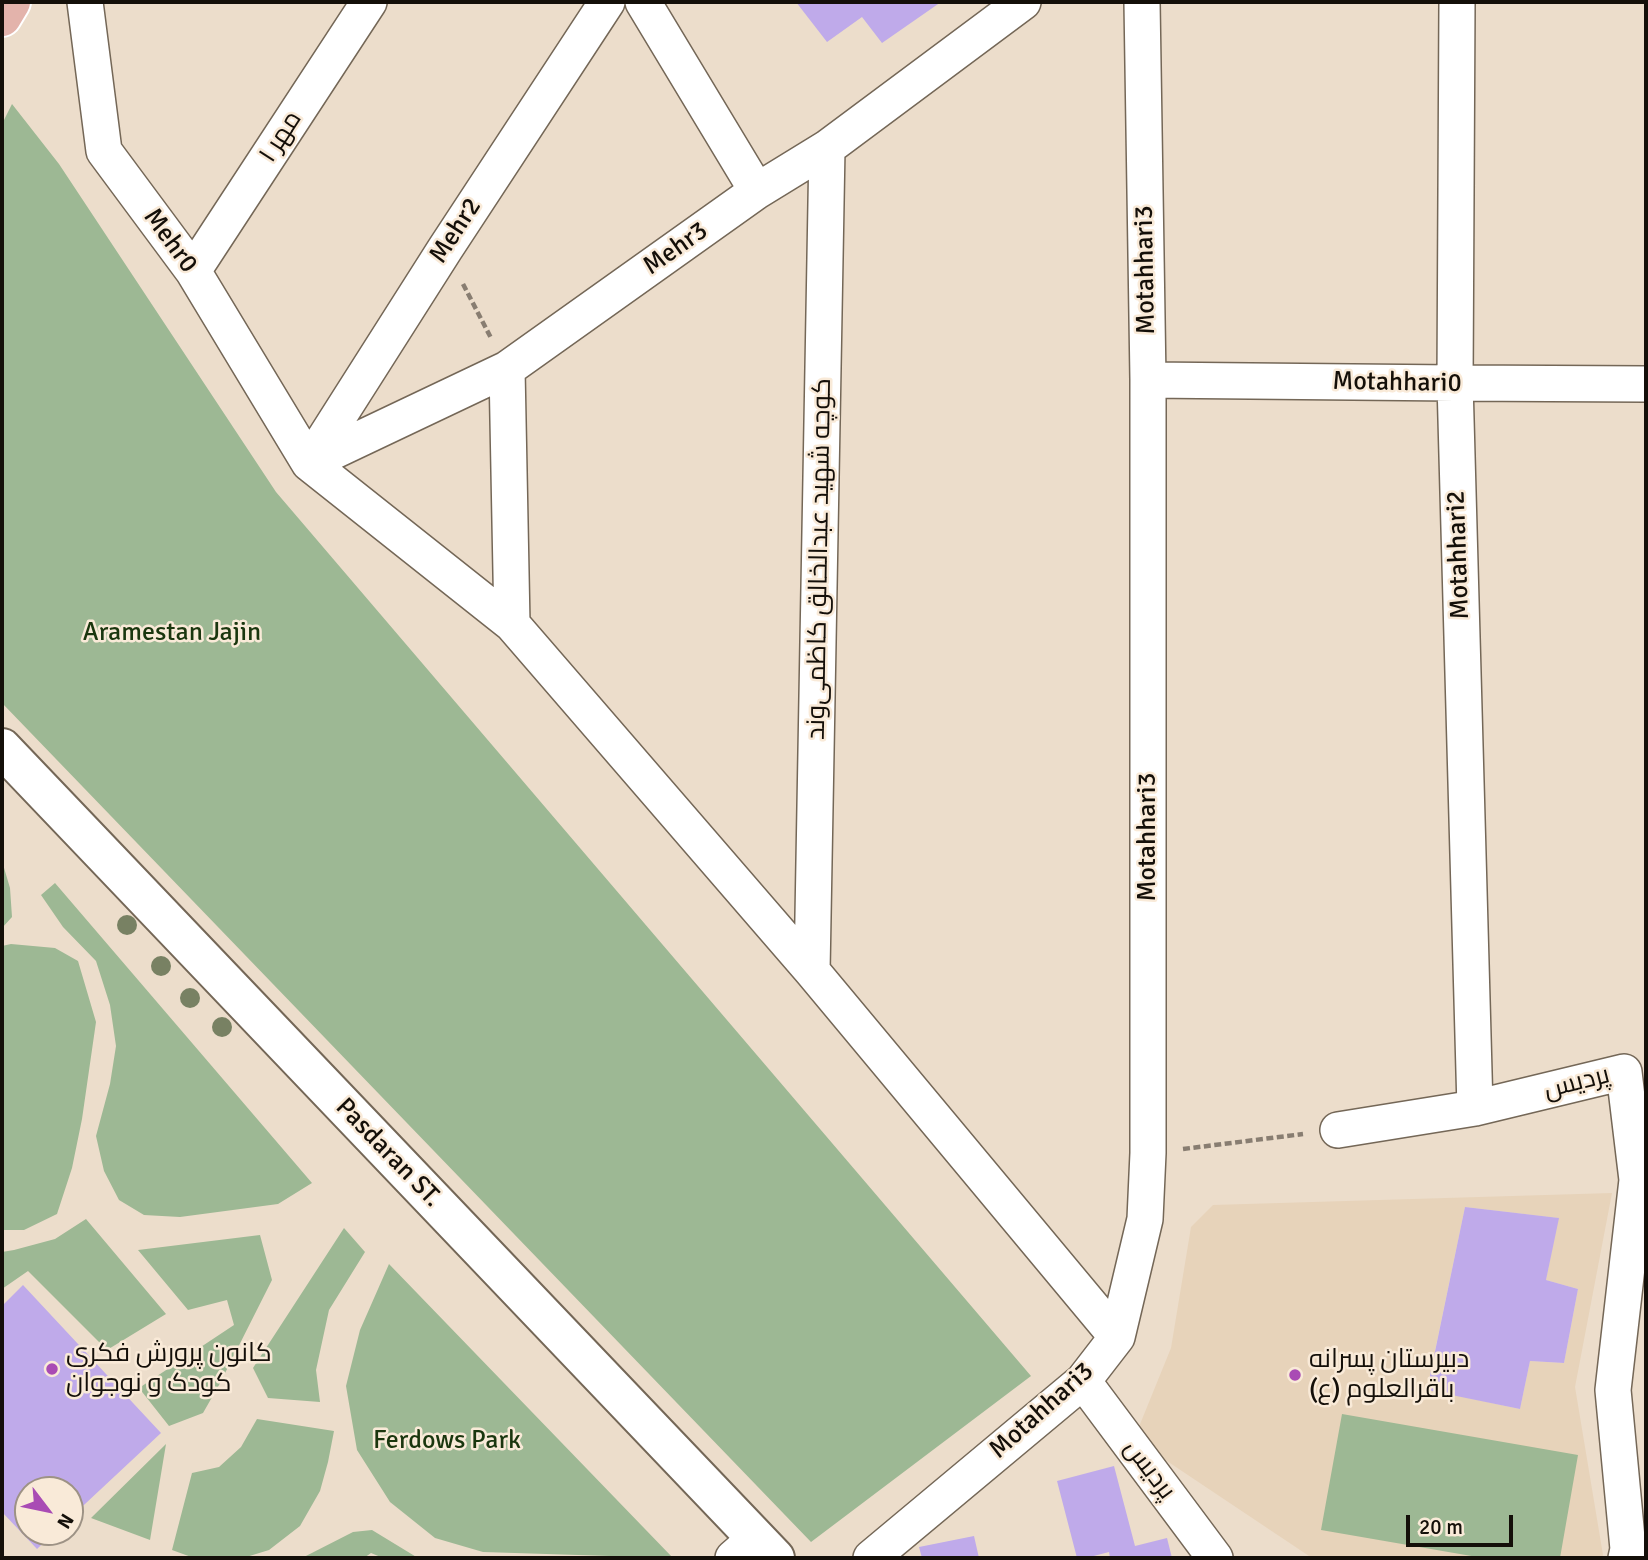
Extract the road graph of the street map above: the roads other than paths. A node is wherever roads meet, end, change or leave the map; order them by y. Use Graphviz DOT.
graph roads {
  1 [pos="10,2"];
  2 [pos="85,2"];
  3 [pos="369,2"];
  4 [pos="607,2"];
  5 [pos="643,2"];
  6 [pos="1023,2"];
  7 [pos="1142,2"];
  8 [pos="1457,2"];
  9 [pos="2,17"];
  10 [pos="827,148"];
  11 [pos="757,191"];
  12 [pos="193,271"];
  13 [pos="507,369"];
  14 [pos="1148,380"];
  15 [pos="1455,383"];
  16 [pos="1646,384"];
  17 [pos="309,463"];
  18 [pos="512,624"];
  19 [pos="2,748"];
  20 [pos="812,971"];
  21 [pos="1475,1108"];
  22 [pos="1338,1130"];
  23 [pos="1116,1337"];
  24 [pos="1083,1381"];
  25 [pos="754,1551"];
  26 [pos="871,1558"];
  27 [pos="1215,1558"];
  28 [pos="1626,1558"];
  1 -- 9 [label="main road"];
  2 -- 12 [label="street, Mehr0"];
  3 -- 12 [label="street, مهر ۱"];
  4 -- 17 [label="street, Mehr2"];
  5 -- 11 [label="street"];
  6 -- 10 [label="street, Mehr3"];
  7 -- 14 [label="street, Motahhari3"];
  8 -- 15 [label="street, Motahhari2"];
  10 -- 11 [label="street, Mehr3"];
  10 -- 20 [label="street, کوچه شهید عبدالخالق کاظمی‌وند"];
  11 -- 13 [label="street, Mehr3"];
  12 -- 17 [label="street, Mehr0"];
  13 -- 17 [label="street, Mehr3"];
  13 -- 18 [label="street"];
  14 -- 15 [label="street, Motahhari0"];
  14 -- 23 [label="street, Motahhari3"];
  15 -- 16 [label="street, Motahhari0"];
  15 -- 21 [label="street, Motahhari2"];
  17 -- 18 [label="street"];
  18 -- 20 [label="street"];
  19 -- 25 [label="main road, Pasdaran ST."];
  20 -- 23 [label="street"];
  21 -- 22 [label="street, پردیس"];
  21 -- 28 [label="street, پردیس"];
  23 -- 24 [label="street, Motahhari3"];
  24 -- 26 [label="street, Motahhari3"];
  24 -- 27 [label="street, پردیس"];
}
